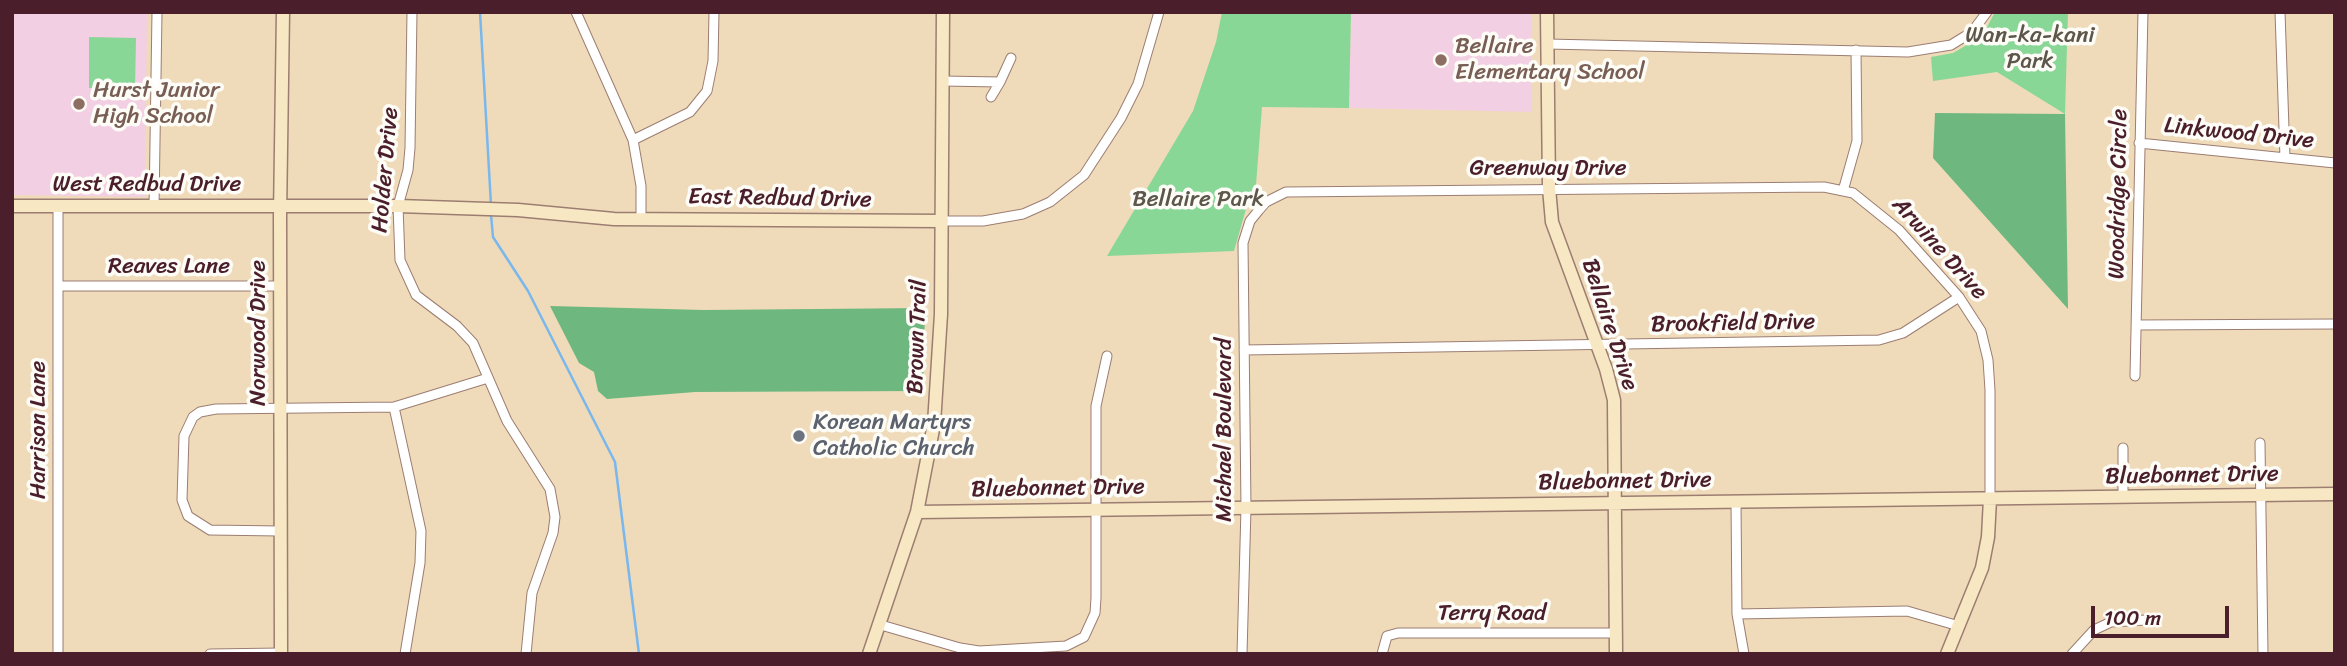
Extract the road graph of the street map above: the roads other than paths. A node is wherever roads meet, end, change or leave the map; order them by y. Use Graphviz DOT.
graph roads {
  1 [pos="158,12"];
  2 [pos="283,12"];
  3 [pos="412,12"];
  4 [pos="576,12"];
  5 [pos="714,12"];
  6 [pos="943,12"];
  7 [pos="1159,12"];
  8 [pos="1547,12"];
  9 [pos="1987,12"];
  10 [pos="2143,12"];
  11 [pos="2280,12"];
  12 [pos="1547,44"];
  13 [pos="1856,50"];
  14 [pos="1011,58"];
  15 [pos="943,81"];
  16 [pos="999,82"];
  17 [pos="991,97"];
  18 [pos="633,140"];
  19 [pos="2139,144"];
  20 [pos="2285,158"];
  21 [pos="2335,163"];
  22 [pos="1549,188"];
  23 [pos="1843,191"];
  24 [pos="12,206"];
  25 [pos="58,206"];
  26 [pos="282,206"];
  27 [pos="398,206"];
  28 [pos="154,207"];
  29 [pos="1259,210"];
  30 [pos="641,219"];
  31 [pos="942,221"];
  32 [pos="58,286"];
  33 [pos="280,286"];
  34 [pos="1959,297"];
  35 [pos="2335,324"];
  36 [pos="2136,325"];
  37 [pos="1597,345"];
  38 [pos="1244,350"];
  39 [pos="1107,356"];
  40 [pos="2135,376"];
  41 [pos="488,378"];
  42 [pos="394,407"];
  43 [pos="280,408"];
  44 [pos="2260,443"];
  45 [pos="2123,448"];
  46 [pos="2335,495"];
  47 [pos="2260,496"];
  48 [pos="2123,498"];
  49 [pos="1990,499"];
  50 [pos="1737,502"];
  51 [pos="1616,503"];
  52 [pos="1245,508"];
  53 [pos="1096,510"];
  54 [pos="916,512"];
  55 [pos="280,531"];
  56 [pos="1737,614"];
  57 [pos="2146,620"];
  58 [pos="881,625"];
  59 [pos="1958,626"];
  60 [pos="1616,633"];
  61 [pos="281,653"];
  62 [pos="58,654"];
  63 [pos="210,654"];
  64 [pos="405,654"];
  65 [pos="526,654"];
  66 [pos="869,654"];
  67 [pos="1242,654"];
  68 [pos="1382,654"];
  69 [pos="1616,654"];
  70 [pos="1744,654"];
  71 [pos="1947,654"];
  72 [pos="2072,654"];
  73 [pos="2263,654"];
  1 -- 28 [label="street"];
  2 -- 26 [label="street, Norwood Drive"];
  3 -- 27 [label="street, Holder Drive"];
  4 -- 18 [label="street"];
  5 -- 18 [label="street"];
  6 -- 15 [label="street, Brown Trail"];
  7 -- 31 [label="street, East Redbud Drive"];
  8 -- 12 [label="street, Bellaire Drive"];
  9 -- 13 [label="street"];
  10 -- 19 [label="street, Woodridge Circle"];
  11 -- 20 [label="street"];
  12 -- 13 [label="street"];
  12 -- 22 [label="street, Bellaire Drive"];
  13 -- 23 [label="street"];
  14 -- 16 [label="street"];
  15 -- 16 [label="street"];
  15 -- 31 [label="street, Brown Trail"];
  16 -- 17 [label="street"];
  18 -- 30 [label="street"];
  19 -- 20 [label="street, Linkwood Drive"];
  19 -- 36 [label="street, Woodridge Circle"];
  20 -- 21 [label="street, Linkwood Drive"];
  22 -- 23 [label="street, Greenway Drive"];
  22 -- 29 [label="street, Greenway Drive"];
  22 -- 37 [label="street, Bellaire Drive"];
  23 -- 34 [label="street, Arwine Drive"];
  24 -- 25 [label="street, West Redbud Drive"];
  25 -- 28 [label="street, West Redbud Drive"];
  25 -- 32 [label="street, Harrison Lane"];
  26 -- 27 [label="street, East Redbud Drive"];
  26 -- 28 [label="street, West Redbud Drive"];
  26 -- 33 [label="street, Norwood Drive"];
  27 -- 30 [label="street, East Redbud Drive"];
  27 -- 41 [label="street, Holder Drive"];
  29 -- 38 [label="street, Michael Boulevard"];
  30 -- 31 [label="street, East Redbud Drive"];
  31 -- 54 [label="street, Brown Trail"];
  32 -- 33 [label="street, Reaves Lane"];
  32 -- 62 [label="street, Harrison Lane"];
  33 -- 43 [label="street, Norwood Drive"];
  34 -- 37 [label="street, Brookfield Drive"];
  34 -- 49 [label="street, Arwine Drive"];
  35 -- 36 [label="street"];
  36 -- 40 [label="street, Woodridge Circle"];
  37 -- 38 [label="street, Brookfield Drive"];
  37 -- 51 [label="street, Bellaire Drive"];
  38 -- 52 [label="street, Michael Boulevard"];
  39 -- 53 [label="street"];
  41 -- 42 [label="street"];
  41 -- 65 [label="street, Holder Drive"];
  42 -- 43 [label="street"];
  42 -- 64 [label="street"];
  43 -- 55 [label="street, Norwood Drive"];
  43 -- 55 [label="street"];
  44 -- 47 [label="street"];
  45 -- 48 [label="street"];
  46 -- 47 [label="street, Bluebonnet Drive"];
  47 -- 48 [label="street, Bluebonnet Drive"];
  47 -- 73 [label="street"];
  48 -- 49 [label="street, Bluebonnet Drive"];
  49 -- 50 [label="street, Bluebonnet Drive"];
  49 -- 59 [label="street, Arwine Drive"];
  50 -- 51 [label="street, Bluebonnet Drive"];
  50 -- 56 [label="street"];
  51 -- 52 [label="street, Bluebonnet Drive"];
  51 -- 60 [label="street, Bellaire Drive"];
  52 -- 53 [label="street, Bluebonnet Drive"];
  52 -- 67 [label="street, Michael Boulevard"];
  53 -- 54 [label="street, Bluebonnet Drive"];
  53 -- 58 [label="street"];
  54 -- 58 [label="street, Brown Trail"];
  55 -- 61 [label="street, Norwood Drive"];
  56 -- 59 [label="street"];
  56 -- 70 [label="street"];
  57 -- 72 [label="street"];
  58 -- 66 [label="street, Brown Trail"];
  59 -- 71 [label="street, Arwine Drive"];
  60 -- 68 [label="street, Terry Road"];
  60 -- 69 [label="street, Bellaire Drive"];
  61 -- 63 [label="street"];
}
